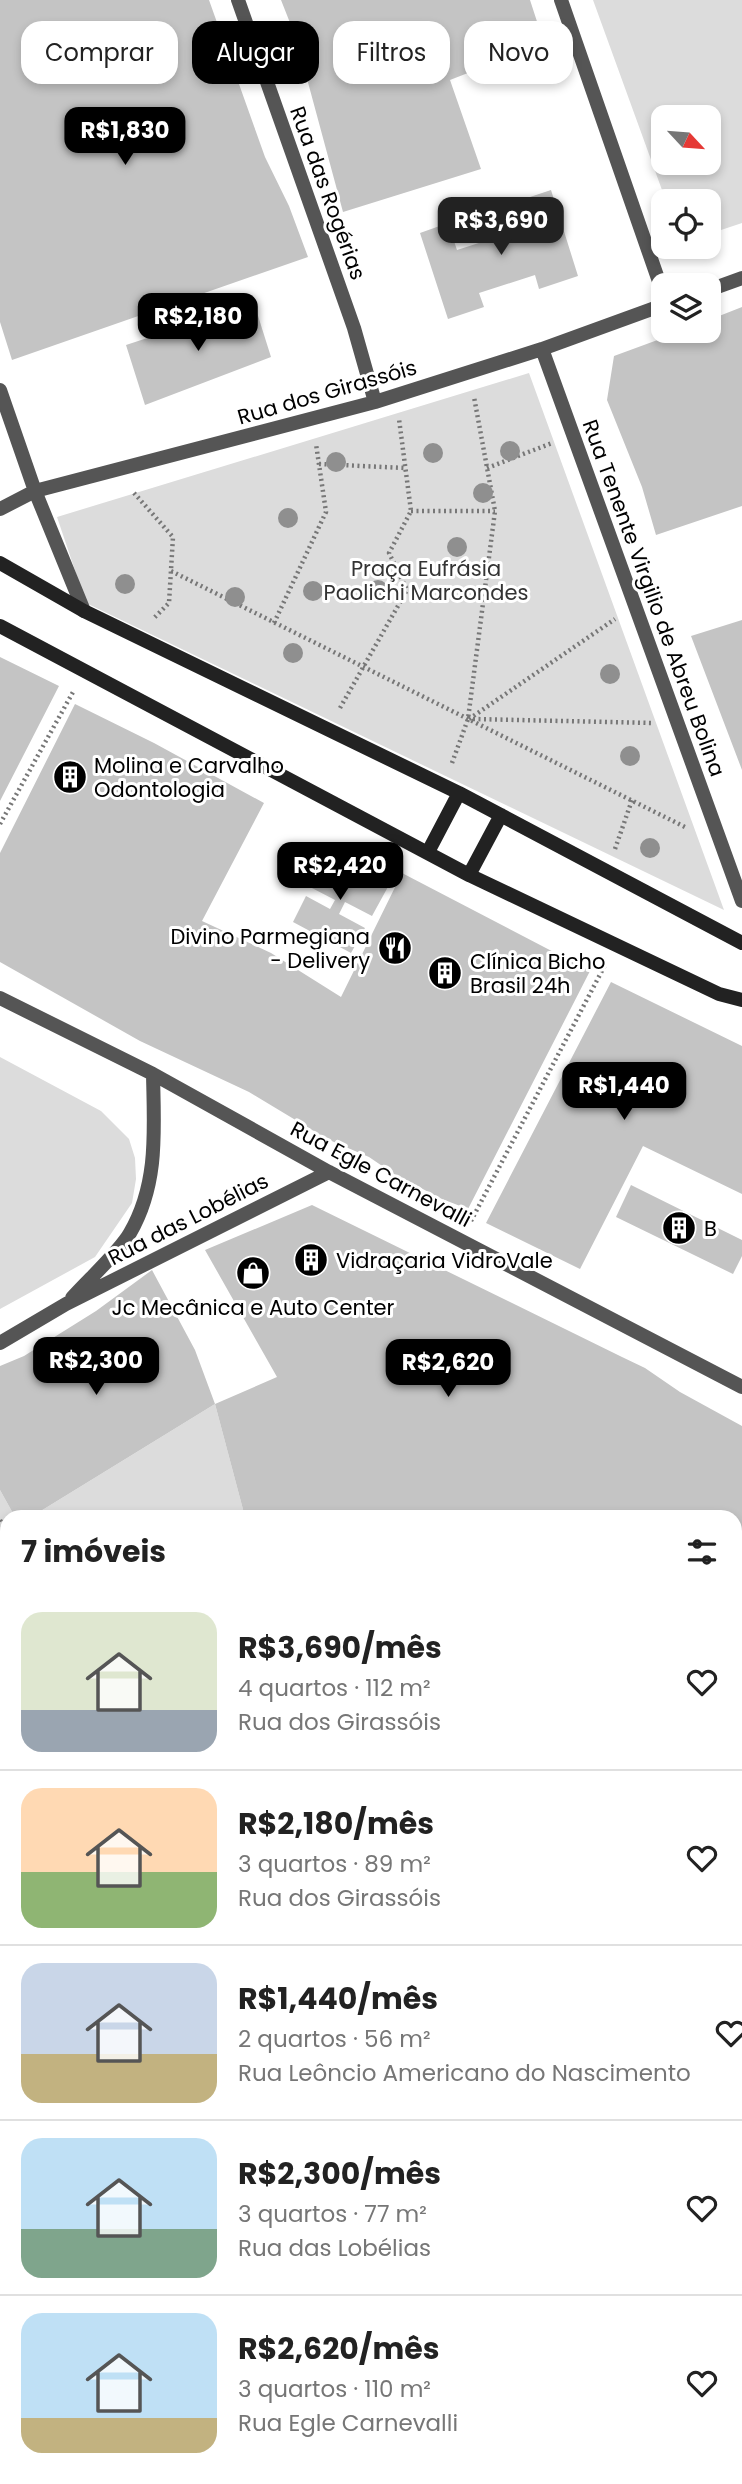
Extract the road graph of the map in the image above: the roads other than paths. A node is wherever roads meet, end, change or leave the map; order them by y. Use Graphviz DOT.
graph roads {
  1 [pos="238,0"];
  2 [pos="561,0"];
  3 [pos="656,273"];
  4 [pos="742,278"];
  5 [pos="721,285"];
  6 [pos="651,309"];
  7 [pos="541,349"];
  8 [pos="0,390"];
  9 [pos="375,402"];
  10 [pos="35,491"];
  11 [pos="0,509"];
  12 [pos="0,563"];
  13 [pos="84,611"];
  14 [pos="0,626"];
  15 [pos="459,793"];
  16 [pos="501,815"];
  17 [pos="428,852"];
  18 [pos="469,875"];
  19 [pos="742,901"];
  20 [pos="742,943"];
  21 [pos="719,994"];
  22 [pos="0,998"];
  23 [pos="742,1000"];
  24 [pos="742,1008"];
  25 [pos="153,1074"];
  26 [pos="329,1172"];
  27 [pos="66,1304"];
  28 [pos="0,1343"];
  29 [pos="742,1387"];
  1 -- 9 [label="street, Rua das Rogérias"];
  2 -- 3 [label="street"];
  4 -- 5 [label="street"];
  6 -- 7 [label="street, Rua dos Girassóis"];
  7 -- 9 [label="street, Rua dos Girassóis"];
  7 -- 19 [label="street, Rua Tenente Virgilio de Abreu Bolina"];
  8 -- 10 [label="street"];
  9 -- 10 [label="street, Rua dos Girassóis"];
  10 -- 11 [label="street, Rua dos Girassóis"];
  10 -- 13 [label="street"];
  12 -- 13 [label="main road"];
  13 -- 15 [label="main road"];
  14 -- 17 [label="main road"];
  15 -- 16 [label="main road"];
  15 -- 17 [label="main road"];
  16 -- 18 [label="main road"];
  16 -- 20 [label="main road"];
  17 -- 18 [label="main road"];
  18 -- 21 [label="main road"];
  21 -- 23 [label="main road"];
  21 -- 24 [label="street"];
  22 -- 25 [label="street, Rua Egle Carnevalli"];
  25 -- 26 [label="street, Rua Egle Carnevalli"];
  25 -- 27 [label="street, Rua das Lobélias"];
  26 -- 27 [label="street, Rua das Lobélias"];
  26 -- 29 [label="street, Rua Egle Carnevalli"];
  27 -- 28 [label="street, Rua das Lobélias"];
}
